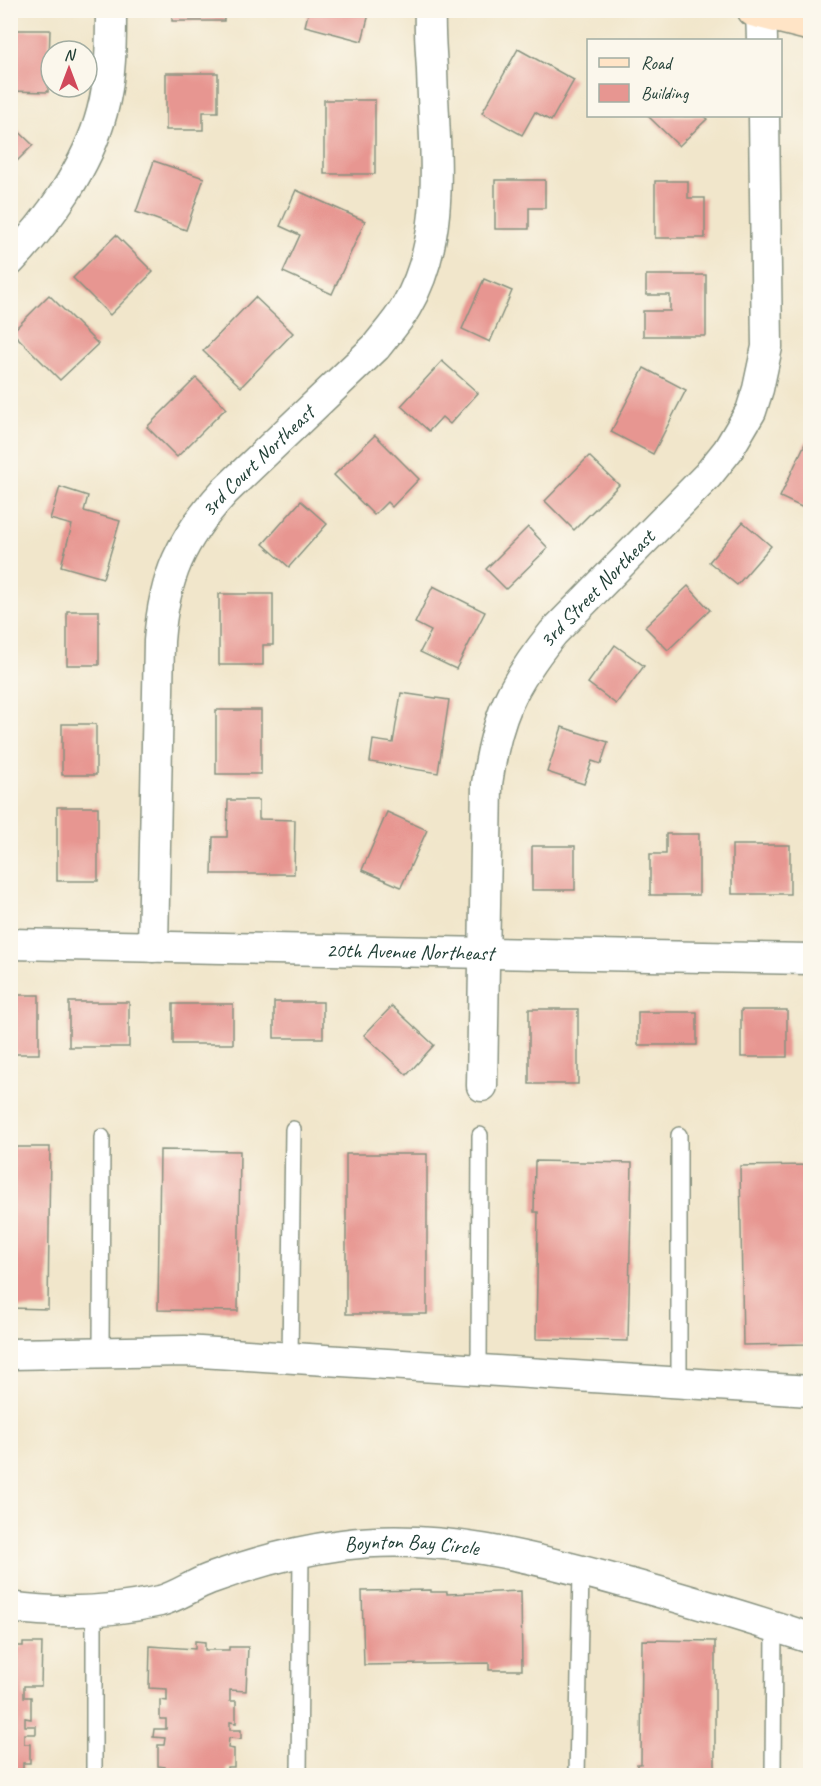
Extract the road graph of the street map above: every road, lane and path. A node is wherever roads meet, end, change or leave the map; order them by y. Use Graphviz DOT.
graph roads {
  1 [pos="111,10"];
  2 [pos="430,10"];
  3 [pos="759,18"];
  4 [pos="810,24"];
  5 [pos="764,117"];
  6 [pos="10,261"];
  7 [pos="10,944"];
  8 [pos="153,947"];
  9 [pos="483,953"];
  10 [pos="810,959"];
  11 [pos="482,1086"];
  12 [pos="293,1129"];
  13 [pos="480,1135"];
  14 [pos="679,1135"];
  15 [pos="102,1137"];
  16 [pos="101,1353"];
  17 [pos="10,1354"];
  18 [pos="290,1358"];
  19 [pos="479,1370"];
  20 [pos="679,1383"];
  21 [pos="810,1391"];
  22 [pos="301,1551"];
  23 [pos="581,1570"];
  24 [pos="10,1607"];
  25 [pos="94,1611"];
  26 [pos="774,1626"];
  27 [pos="810,1638"];
  28 [pos="93,1776"];
  29 [pos="299,1776"];
  30 [pos="578,1776"];
  31 [pos="773,1776"];
  1 -- 6 [label="street"];
  2 -- 8 [label="street, 3rd Court Northeast"];
  3 -- 4 [label="main road"];
  5 -- 9 [label="street, 3rd Street Northeast"];
  7 -- 8 [label="street, 20th Avenue Northeast"];
  8 -- 9 [label="street, 20th Avenue Northeast"];
  9 -- 10 [label="street, 20th Avenue Northeast"];
  9 -- 11 [label="street, 3rd Street Northeast"];
  12 -- 18 [label="lane"];
  13 -- 19 [label="lane"];
  14 -- 20 [label="lane"];
  15 -- 16 [label="lane"];
  16 -- 17 [label="street"];
  16 -- 18 [label="street"];
  18 -- 19 [label="street"];
  19 -- 20 [label="street"];
  20 -- 21 [label="street"];
  22 -- 23 [label="street, Boynton Bay Circle"];
  22 -- 25 [label="street, Boynton Bay Circle"];
  22 -- 29 [label="lane"];
  23 -- 26 [label="street, Boynton Bay Circle"];
  23 -- 30 [label="lane"];
  24 -- 25 [label="street, Boynton Bay Circle"];
  25 -- 28 [label="lane"];
  26 -- 27 [label="street, Boynton Bay Circle"];
  26 -- 31 [label="lane"];
}
